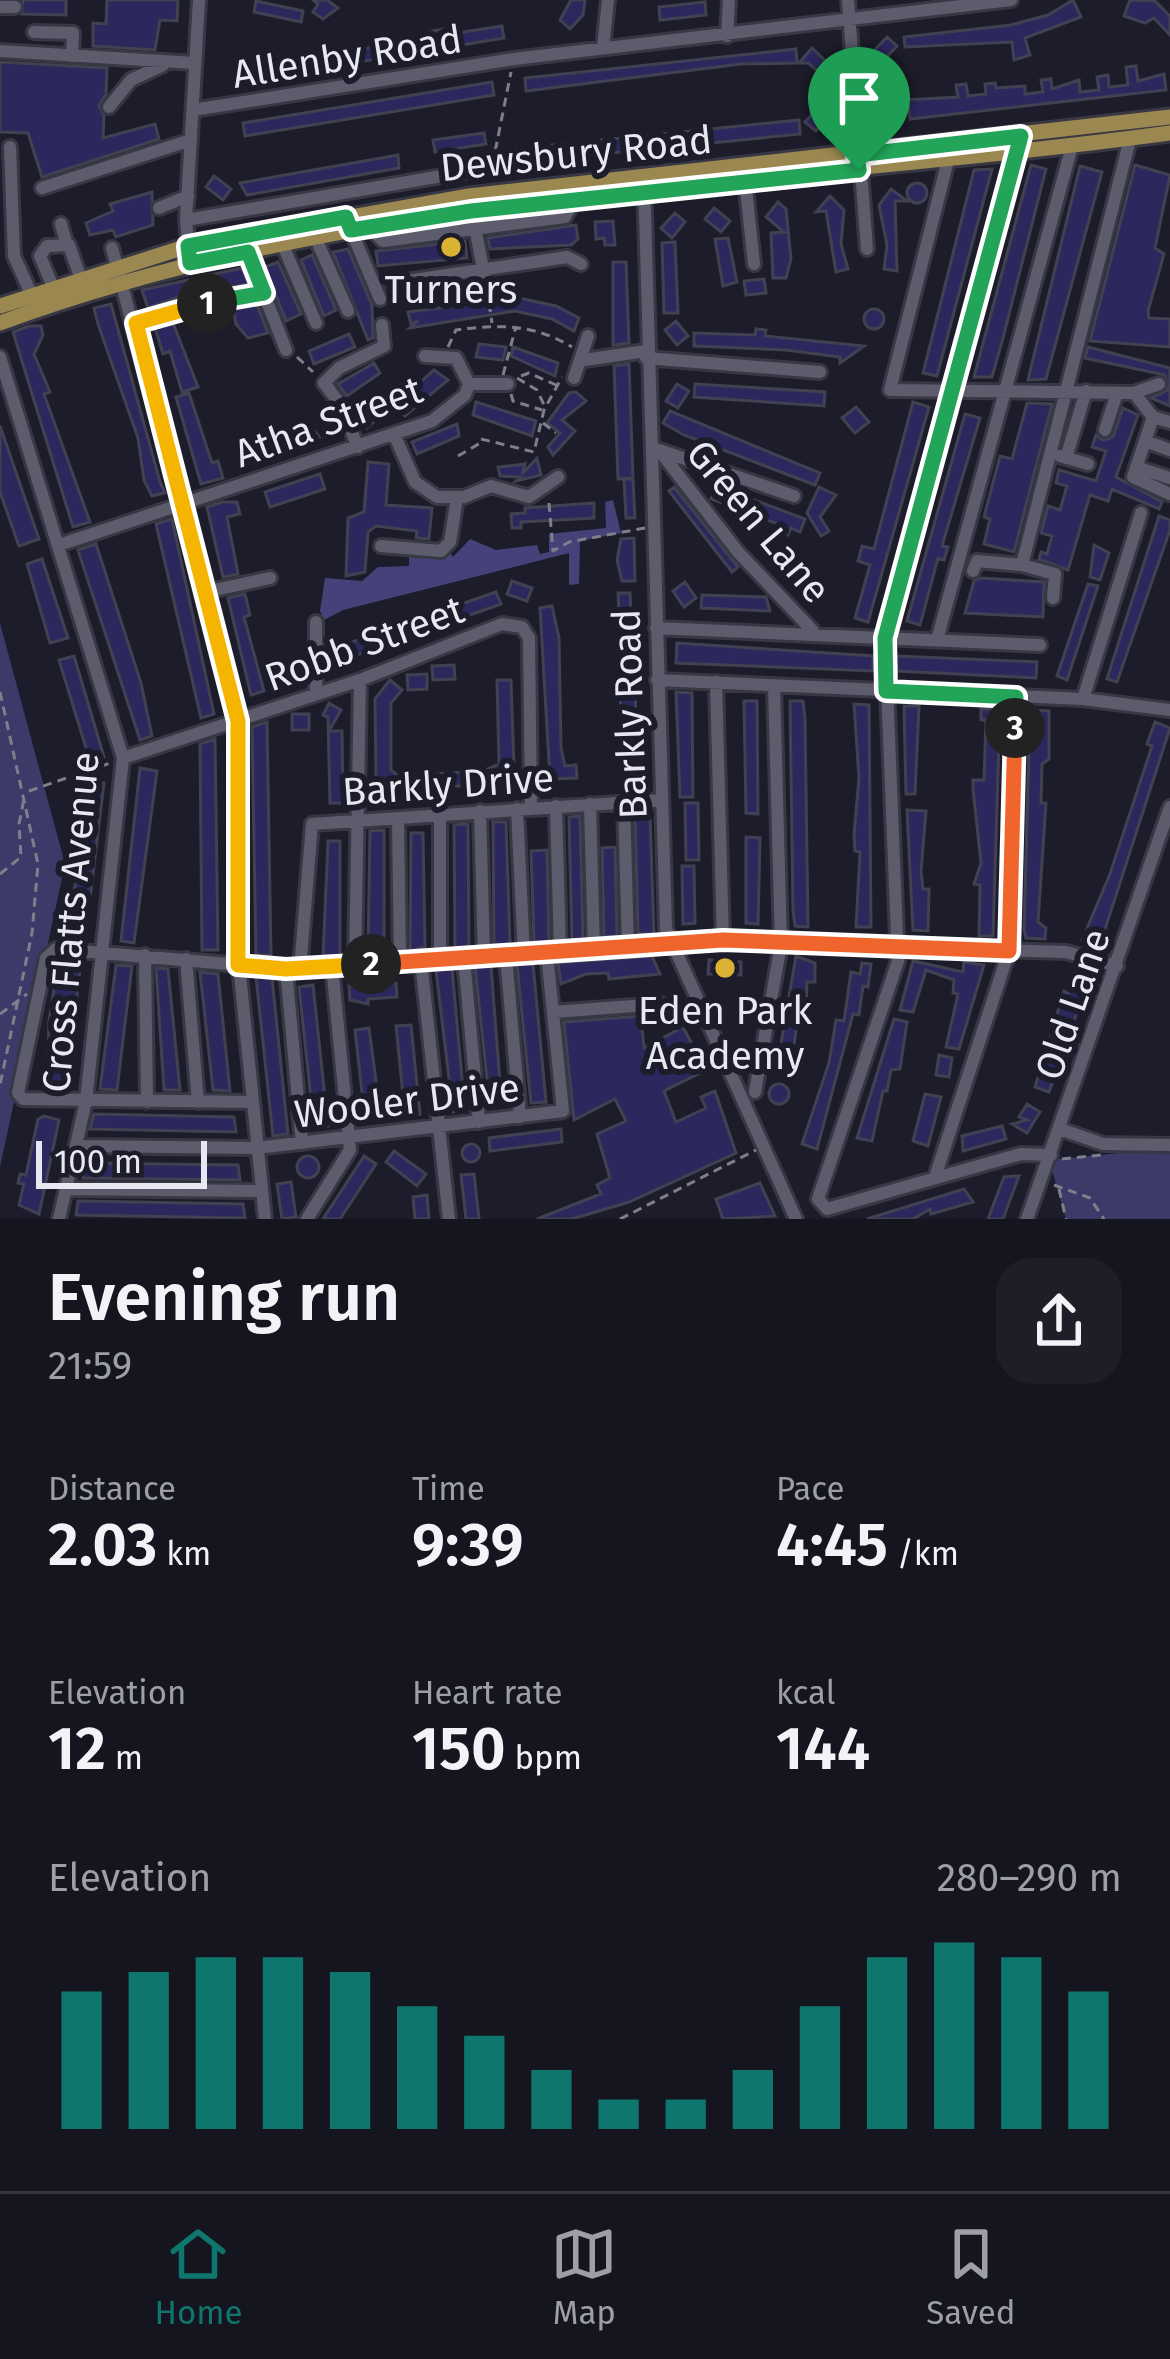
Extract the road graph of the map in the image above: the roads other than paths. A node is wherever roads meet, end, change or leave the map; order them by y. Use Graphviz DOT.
graph roads {
  1 [pos="199,0"];
  2 [pos="608,0"];
  3 [pos="729,0"];
  4 [pos="848,0"];
  5 [pos="1011,0"];
  6 [pos="849,22"];
  7 [pos="34,32"];
  8 [pos="727,36"];
  9 [pos="603,48"];
  10 [pos="0,51"];
  11 [pos="72,56"];
  12 [pos="168,58"];
  13 [pos="194,63"];
  14 [pos="109,107"];
  15 [pos="193,110"];
  16 [pos="1170,117"];
  17 [pos="1170,133"];
  18 [pos="1130,139"];
  19 [pos="191,140"];
  20 [pos="1018,144"];
  21 [pos="1072,146"];
  22 [pos="10,147"];
  23 [pos="948,160"];
  24 [pos="858,163"];
  25 [pos="477,170"];
  26 [pos="744,175"];
  27 [pos="644,186"];
  28 [pos="42,188"];
  29 [pos="188,196"];
  30 [pos="575,200"];
  31 [pos="470,203"];
  32 [pos="160,208"];
  33 [pos="186,220"];
  34 [pos="61,224"];
  35 [pos="355,225"];
  36 [pos="475,230"];
  37 [pos="313,231"];
  38 [pos="279,238"];
  39 [pos="66,242"];
  40 [pos="244,245"];
  41 [pos="112,248"];
  42 [pos="867,249"];
  43 [pos="189,255"];
  44 [pos="581,264"];
  45 [pos="754,264"];
  46 [pos="483,269"];
  47 [pos="121,274"];
  48 [pos="393,283"];
  49 [pos="83,286"];
  50 [pos="53,287"];
  51 [pos="488,289"];
  52 [pos="264,293"];
  53 [pos="380,299"];
  54 [pos="35,301"];
  55 [pos="0,306"];
  56 [pos="348,311"];
  57 [pos="0,322"];
  58 [pos="136,323"];
  59 [pos="316,323"];
  60 [pos="382,325"];
  61 [pos="588,336"];
  62 [pos="286,350"];
  63 [pos="646,355"];
  64 [pos="424,356"];
  65 [pos="0,357"];
  66 [pos="584,360"];
  67 [pos="313,372"];
  68 [pos="820,372"];
  69 [pos="574,378"];
  70 [pos="509,381"];
  71 [pos="324,383"];
  72 [pos="469,384"];
  73 [pos="1159,384"];
  74 [pos="953,390"];
  75 [pos="1007,391"];
  76 [pos="1064,391"];
  77 [pos="1086,392"];
  78 [pos="1117,392"];
  79 [pos="1135,393"];
  80 [pos="1153,416"];
  81 [pos="1170,422"];
  82 [pos="1105,430"];
  83 [pos="394,434"];
  84 [pos="1144,441"];
  85 [pos="358,447"];
  86 [pos="655,449"];
  87 [pos="1170,450"];
  88 [pos="1059,456"];
  89 [pos="1088,463"];
  90 [pos="1136,467"];
  91 [pos="558,477"];
  92 [pos="1170,478"];
  93 [pos="1170,494"];
  94 [pos="794,496"];
  95 [pos="457,498"];
  96 [pos="183,505"];
  97 [pos="1141,513"];
  98 [pos="59,545"];
  99 [pos="381,546"];
  100 [pos="1022,565"];
  101 [pos="974,571"];
  102 [pos="270,578"];
  103 [pos="205,592"];
  104 [pos="1053,598"];
  105 [pos="316,622"];
  106 [pos="656,628"];
  107 [pos="814,632"];
  108 [pos="885,638"];
  109 [pos="937,640"];
  110 [pos="1040,645"];
  111 [pos="360,680"];
  112 [pos="657,680"];
  113 [pos="716,682"];
  114 [pos="774,685"];
  115 [pos="886,691"];
  116 [pos="316,694"];
  117 [pos="1016,697"];
  118 [pos="1082,699"];
  119 [pos="1170,710"];
  120 [pos="238,721"];
  121 [pos="123,758"];
  122 [pos="662,800"];
  123 [pos="624,802"];
  124 [pos="590,804"];
  125 [pos="556,806"];
  126 [pos="1170,807"];
  127 [pos="524,808"];
  128 [pos="481,811"];
  129 [pos="440,814"];
  130 [pos="398,818"];
  131 [pos="361,822"];
  132 [pos="1163,850"];
  133 [pos="723,940"];
  134 [pos="669,943"];
  135 [pos="781,944"];
  136 [pos="628,948"];
  137 [pos="897,948"];
  138 [pos="594,951"];
  139 [pos="1009,951"];
  140 [pos="102,952"];
  141 [pos="553,953"];
  142 [pos="524,955"];
  143 [pos="145,956"];
  144 [pos="506,956"];
  145 [pos="484,957"];
  146 [pos="464,958"];
  147 [pos="186,959"];
  148 [pos="440,960"];
  149 [pos="421,961"];
  150 [pos="400,962"];
  151 [pos="238,965"];
  152 [pos="355,965"];
  153 [pos="332,966"];
  154 [pos="1118,966"];
  155 [pos="293,969"];
  156 [pos="661,1004"];
  157 [pos="553,1012"];
  158 [pos="755,1092"];
  159 [pos="86,1101"];
  160 [pos="147,1102"];
  161 [pos="198,1102"];
  162 [pos="253,1102"];
  163 [pos="520,1117"];
  164 [pos="479,1122"];
  165 [pos="440,1127"];
  166 [pos="1060,1130"];
  167 [pos="349,1138"];
  168 [pos="302,1143"];
  169 [pos="1170,1145"];
  170 [pos="77,1146"];
  171 [pos="257,1148"];
  172 [pos="1051,1155"];
  173 [pos="935,1177"];
  174 [pos="66,1190"];
  175 [pos="262,1191"];
  176 [pos="59,1219"];
  177 [pos="265,1219"];
  178 [pos="307,1219"];
  179 [pos="449,1219"];
  180 [pos="796,1219"];
  181 [pos="1027,1219"];
  1 -- 13 [label="street"];
  2 -- 9 [label="street"];
  3 -- 8 [label="street"];
  4 -- 6 [label="street"];
  5 -- 6 [label="street, Allenby Road"];
  6 -- 8 [label="street, Allenby Road"];
  6 -- 24 [label="street"];
  7 -- 11 [label="street"];
  8 -- 9 [label="street, Allenby Road"];
  9 -- 15 [label="street, Allenby Road"];
  10 -- 11 [label="street"];
  11 -- 12 [label="street"];
  12 -- 13 [label="street"];
  12 -- 14 [label="street"];
  13 -- 15 [label="street"];
  15 -- 19 [label="street"];
  16 -- 20 [label="main road, Dewsbury Road"];
  17 -- 18 [label="main road, Dewsbury Road"];
  18 -- 21 [label="main road, Dewsbury Road"];
  18 -- 76 [label="street"];
  19 -- 28 [label="street"];
  19 -- 29 [label="street"];
  20 -- 21 [label="main road, Dewsbury Road"];
  20 -- 23 [label="main road, Dewsbury Road"];
  20 -- 24 [label="main road, Dewsbury Road"];
  20 -- 74 [label="street"];
  21 -- 75 [label="street"];
  22 -- 54 [label="street"];
  23 -- 24 [label="main road, Dewsbury Road"];
  23 -- 74 [label="street"];
  24 -- 26 [label="main road, Dewsbury Road"];
  24 -- 42 [label="street"];
  25 -- 33 [label="street"];
  26 -- 27 [label="main road, Dewsbury Road"];
  26 -- 45 [label="street"];
  27 -- 30 [label="main road, Dewsbury Road"];
  27 -- 31 [label="main road, Dewsbury Road"];
  27 -- 63 [label="street, Barkly Road"];
  29 -- 32 [label="street"];
  29 -- 33 [label="street"];
  30 -- 31 [label="main road, Dewsbury Road"];
  30 -- 36 [label="street"];
  31 -- 35 [label="main road, Dewsbury Road"];
  31 -- 35 [label="main road, Dewsbury Road"];
  31 -- 36 [label="street"];
  33 -- 43 [label="street"];
  34 -- 39 [label="street"];
  35 -- 36 [label="street"];
  35 -- 37 [label="main road, Dewsbury Road"];
  35 -- 53 [label="street"];
  36 -- 46 [label="street"];
  37 -- 38 [label="main road, Dewsbury Road"];
  37 -- 56 [label="street"];
  38 -- 40 [label="main road, Dewsbury Road"];
  38 -- 59 [label="street"];
  39 -- 49 [label="street"];
  39 -- 50 [label="street"];
  40 -- 43 [label="main road, Dewsbury Road"];
  40 -- 52 [label="street"];
  41 -- 47 [label="street"];
  43 -- 47 [label="main road, Dewsbury Road"];
  44 -- 46 [label="street"];
  46 -- 48 [label="street"];
  46 -- 51 [label="street"];
  47 -- 49 [label="main road, Dewsbury Road"];
  47 -- 58 [label="street"];
  49 -- 50 [label="main road, Dewsbury Road"];
  49 -- 54 [label="main road, Dewsbury Road"];
  50 -- 54 [label="main road, Dewsbury Road"];
  52 -- 58 [label="street"];
  52 -- 62 [label="street"];
  54 -- 55 [label="main road, Dewsbury Road"];
  54 -- 57 [label="main road, Dewsbury Road"];
  58 -- 96 [label="street"];
  60 -- 71 [label="street"];
  61 -- 66 [label="street"];
  63 -- 66 [label="street"];
  63 -- 68 [label="street"];
  63 -- 86 [label="street, Barkly Road"];
  64 -- 72 [label="street, Atha Street"];
  65 -- 98 [label="street, Cross Flatts Avenue"];
  66 -- 69 [label="street"];
  67 -- 71 [label="street"];
  70 -- 72 [label="street, Atha Street"];
  71 -- 85 [label="street"];
  72 -- 83 [label="street, Atha Street"];
  73 -- 79 [label="street"];
  74 -- 75 [label="street"];
  74 -- 108 [label="street"];
  75 -- 76 [label="street"];
  75 -- 109 [label="street"];
  76 -- 77 [label="street"];
  76 -- 88 [label="street"];
  77 -- 78 [label="street"];
  77 -- 88 [label="street"];
  78 -- 79 [label="street"];
  78 -- 82 [label="street"];
  79 -- 80 [label="street"];
  80 -- 81 [label="street"];
  80 -- 84 [label="street"];
  83 -- 85 [label="street, Atha Street"];
  83 -- 95 [label="street"];
  84 -- 87 [label="street"];
  84 -- 90 [label="street"];
  85 -- 96 [label="street, Atha Street"];
  86 -- 94 [label="street"];
  86 -- 106 [label="street, Barkly Road"];
  86 -- 107 [label="street, Green Lane"];
  88 -- 89 [label="street"];
  88 -- 100 [label="street"];
  90 -- 92 [label="street"];
  90 -- 93 [label="street"];
  91 -- 95 [label="street"];
  95 -- 99 [label="street"];
  96 -- 98 [label="street, Atha Street"];
  96 -- 103 [label="street"];
  97 -- 118 [label="street"];
  98 -- 121 [label="street, Cross Flatts Avenue"];
  100 -- 101 [label="street"];
  100 -- 104 [label="street"];
  102 -- 103 [label="street"];
  103 -- 120 [label="street"];
  105 -- 116 [label="street"];
  106 -- 107 [label="street, Green Lane"];
  106 -- 112 [label="street, Barkly Road"];
  107 -- 108 [label="street, Green Lane"];
  108 -- 109 [label="street, Green Lane"];
  108 -- 115 [label="street"];
  109 -- 110 [label="street, Green Lane"];
  111 -- 116 [label="street, Robb Street"];
  111 -- 127 [label="street, Robb Street"];
  111 -- 131 [label="street"];
  112 -- 113 [label="street"];
  112 -- 122 [label="street, Barkly Road"];
  113 -- 114 [label="street"];
  113 -- 133 [label="street"];
  114 -- 115 [label="street"];
  114 -- 135 [label="street"];
  115 -- 117 [label="street"];
  115 -- 137 [label="street"];
  116 -- 120 [label="street, Robb Street"];
  117 -- 118 [label="street"];
  117 -- 139 [label="street"];
  118 -- 119 [label="street"];
  120 -- 121 [label="street, Robb Street"];
  120 -- 151 [label="street"];
  121 -- 140 [label="street, Cross Flatts Avenue"];
  122 -- 123 [label="street, Barkly Drive"];
  122 -- 134 [label="street, Barkly Road"];
  123 -- 124 [label="street, Barkly Drive"];
  123 -- 136 [label="street"];
  124 -- 125 [label="street, Barkly Drive"];
  124 -- 138 [label="street"];
  125 -- 127 [label="street, Barkly Drive"];
  125 -- 141 [label="street"];
  126 -- 132 [label="street, Old Lane"];
  127 -- 128 [label="street, Barkly Drive"];
  127 -- 142 [label="street"];
  128 -- 129 [label="street, Barkly Drive"];
  128 -- 145 [label="street"];
  129 -- 130 [label="street, Barkly Drive"];
  129 -- 148 [label="street"];
  130 -- 131 [label="street, Barkly Drive"];
  130 -- 150 [label="street"];
  131 -- 152 [label="street"];
  131 -- 155 [label="street, Barkly Drive"];
  132 -- 154 [label="street, Old Lane"];
  133 -- 134 [label="street"];
  133 -- 135 [label="street"];
  134 -- 136 [label="street"];
  134 -- 180 [label="street, Barkly Road"];
  135 -- 137 [label="street"];
  135 -- 158 [label="street"];
  136 -- 138 [label="street"];
  137 -- 139 [label="street"];
  137 -- 173 [label="street"];
  138 -- 141 [label="street"];
  139 -- 154 [label="street"];
  139 -- 173 [label="street"];
  140 -- 143 [label="street"];
  140 -- 159 [label="street, Cross Flatts Avenue"];
  140 -- 159 [label="street"];
  141 -- 142 [label="street"];
  141 -- 157 [label="street"];
  142 -- 144 [label="street"];
  143 -- 147 [label="street"];
  143 -- 160 [label="street"];
  144 -- 145 [label="street"];
  144 -- 163 [label="street"];
  145 -- 146 [label="street"];
  146 -- 148 [label="street"];
  146 -- 164 [label="street"];
  147 -- 151 [label="street"];
  147 -- 161 [label="street"];
  148 -- 149 [label="street"];
  149 -- 150 [label="street"];
  149 -- 165 [label="street"];
  150 -- 152 [label="street"];
  151 -- 155 [label="street"];
  151 -- 162 [label="street"];
  152 -- 153 [label="street"];
  153 -- 155 [label="street"];
  153 -- 167 [label="street"];
  154 -- 166 [label="street, Old Lane"];
  155 -- 168 [label="street"];
  156 -- 157 [label="street"];
  157 -- 163 [label="street, Wooler Drive"];
  159 -- 160 [label="street"];
  159 -- 170 [label="street, Cross Flatts Avenue"];
  160 -- 161 [label="street"];
  161 -- 162 [label="street"];
  162 -- 171 [label="street"];
  163 -- 164 [label="street, Wooler Drive"];
  164 -- 165 [label="street, Wooler Drive"];
  165 -- 167 [label="street, Wooler Drive"];
  165 -- 179 [label="street"];
  166 -- 169 [label="street"];
  166 -- 172 [label="street, Old Lane"];
  167 -- 168 [label="street, Wooler Drive"];
  167 -- 178 [label="street"];
  168 -- 171 [label="street, Wooler Drive"];
  170 -- 171 [label="street, Wooler Drive"];
  170 -- 174 [label="street, Cross Flatts Avenue"];
  171 -- 175 [label="street"];
  172 -- 173 [label="street"];
  172 -- 181 [label="street, Old Lane"];
  174 -- 175 [label="street"];
  174 -- 176 [label="street, Cross Flatts Avenue"];
  175 -- 177 [label="street"];
}
